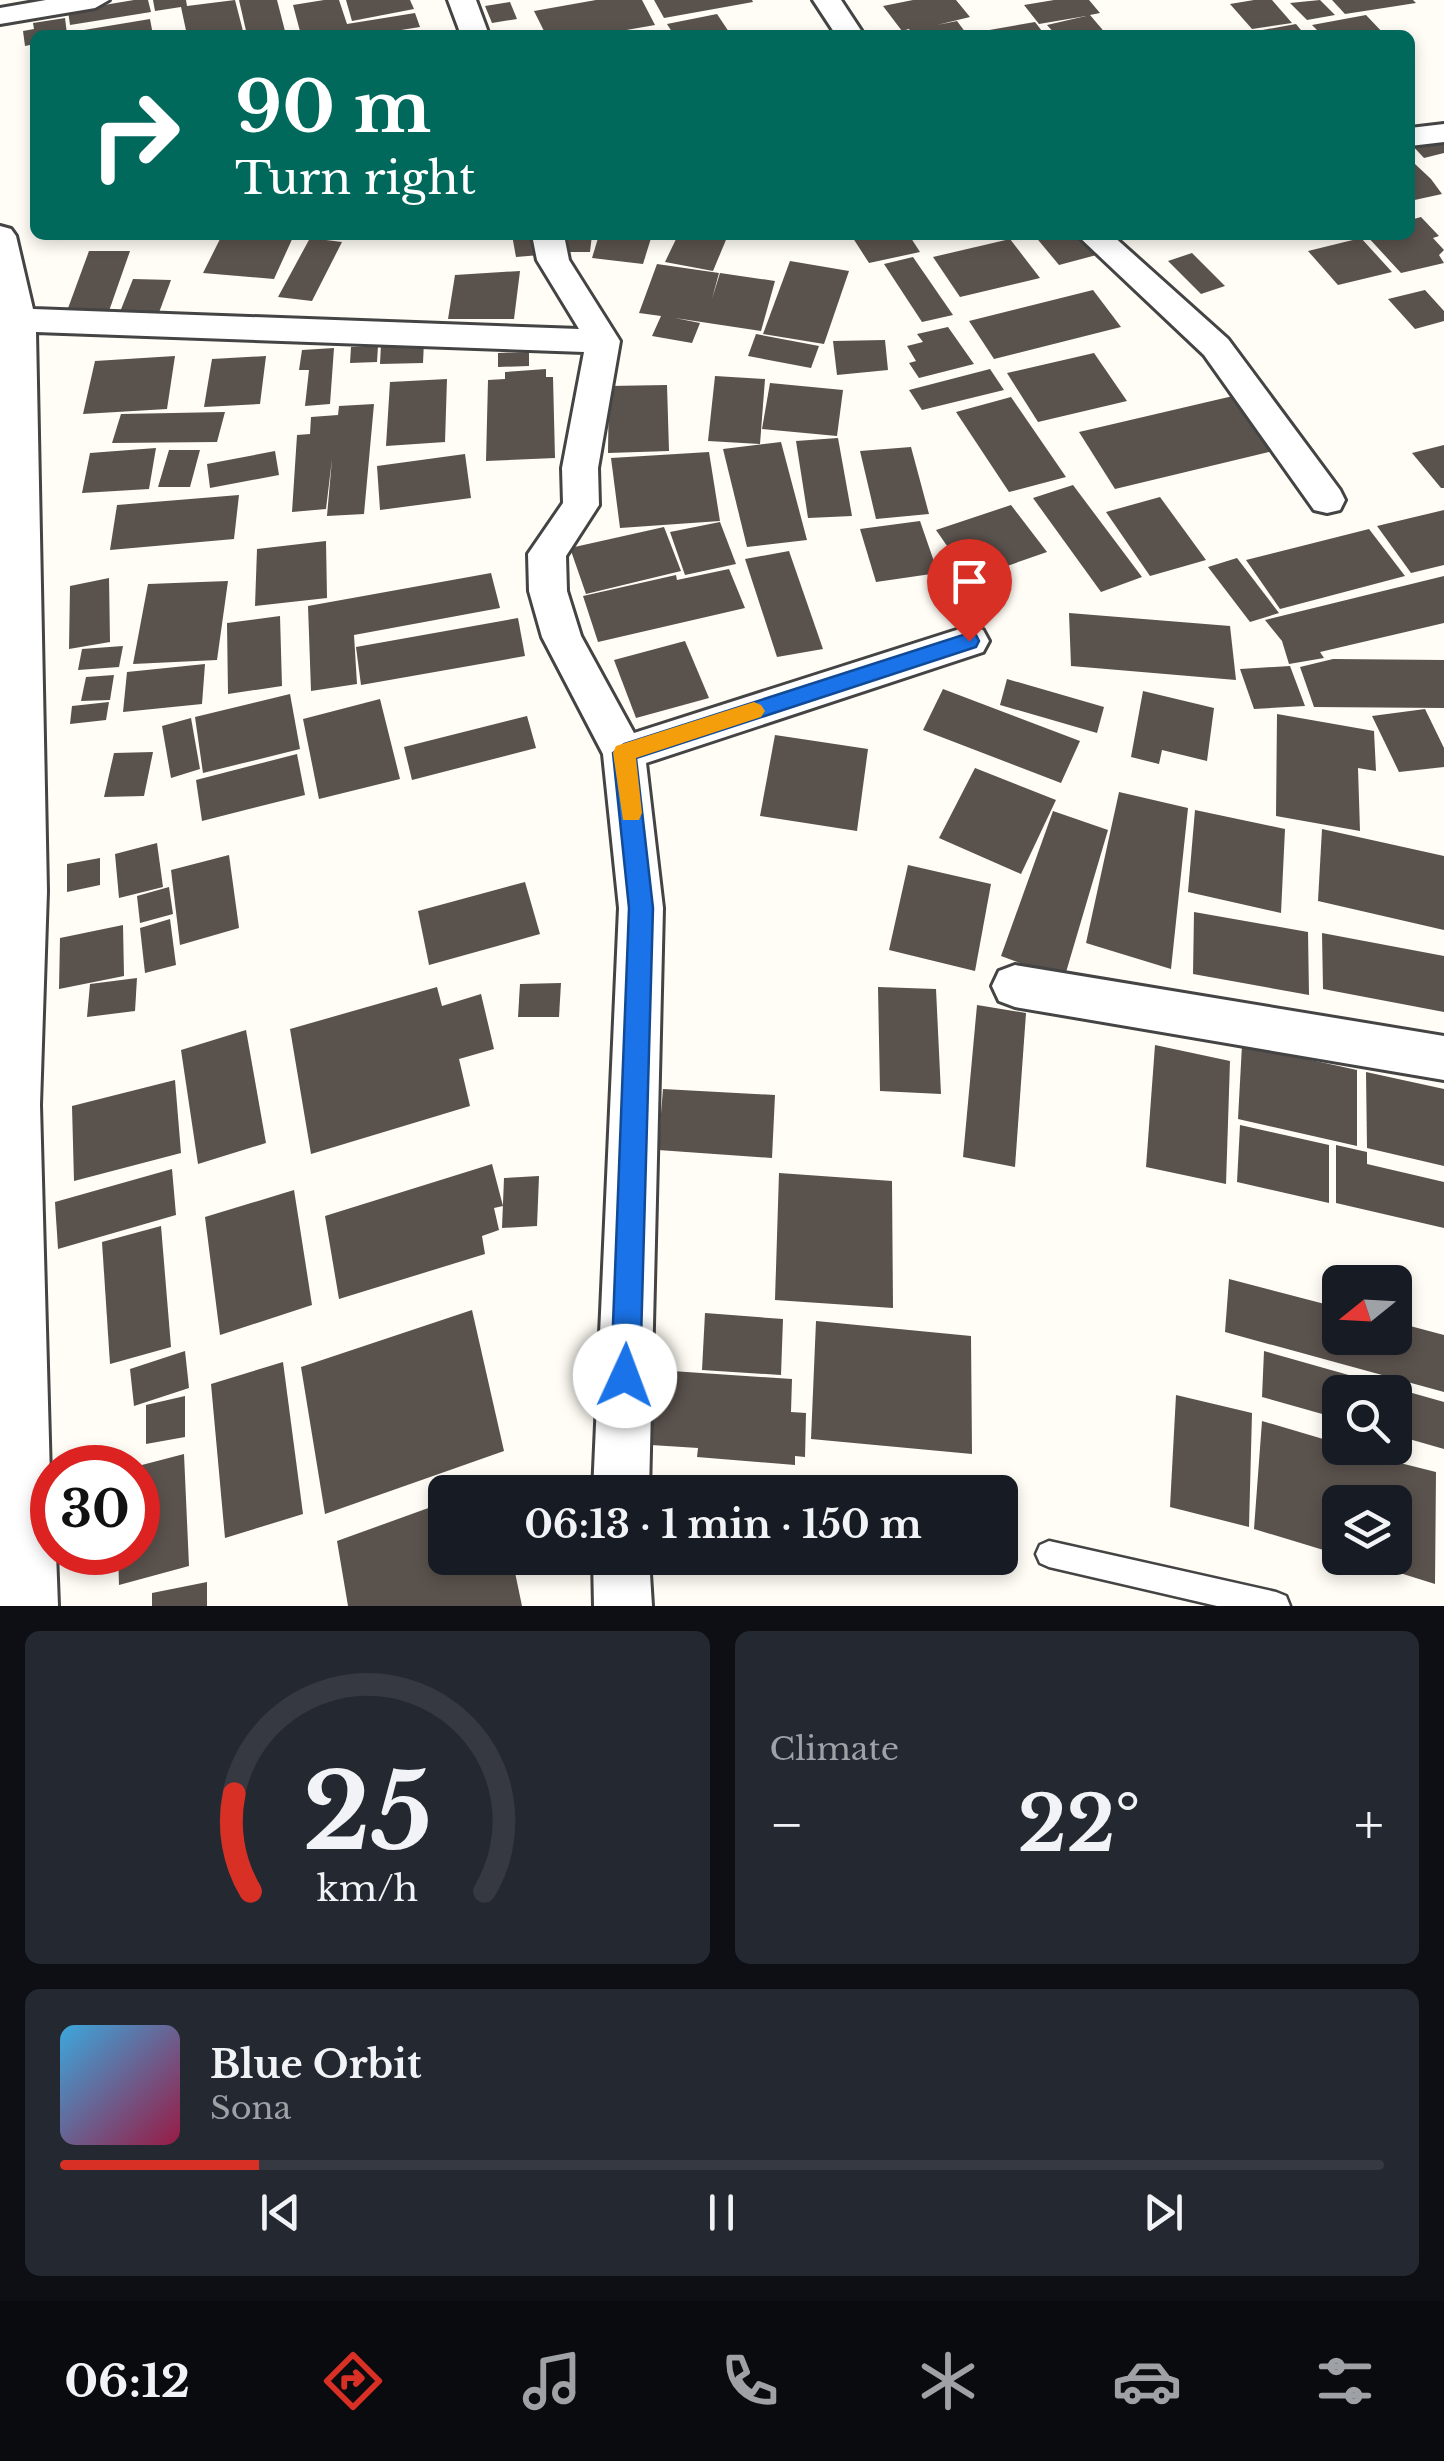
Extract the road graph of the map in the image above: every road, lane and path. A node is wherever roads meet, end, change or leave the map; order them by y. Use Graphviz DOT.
graph roads {
  1 [pos="94,0"];
  2 [pos="462,0"];
  3 [pos="827,0"];
  4 [pos="0,16"];
  5 [pos="473,30"];
  6 [pos="847,30"];
  7 [pos="1444,133"];
  8 [pos="1415,136"];
  9 [pos="0,236"];
  10 [pos="549,240"];
  11 [pos="1098,240"];
  12 [pos="19,320"];
  13 [pos="602,342"];
  14 [pos="1327,500"];
  15 [pos="969,641"];
  16 [pos="624,753"];
  17 [pos="12,890"];
  18 [pos="1014,986"];
  19 [pos="1444,1058"];
  20 [pos="8,1106"];
  21 [pos="623,1475"];
  22 [pos="1049,1554"];
  23 [pos="622,1575"];
  24 [pos="28,1606"];
  25 [pos="623,1606"];
  26 [pos="1276,1606"];
  1 -- 4 [label="street"];
  2 -- 5 [label="street"];
  3 -- 6 [label="street"];
  7 -- 8 [label="street"];
  9 -- 12 [label="street"];
  10 -- 13 [label="street"];
  11 -- 14 [label="street"];
  12 -- 13 [label="street"];
  12 -- 17 [label="street"];
  13 -- 16 [label="street"];
  15 -- 16 [label="street"];
  16 -- 21 [label="street"];
  17 -- 20 [label="street"];
  18 -- 19 [label="street"];
  20 -- 24 [label="street"];
  22 -- 26 [label="lane"];
  23 -- 25 [label="street"];
}
